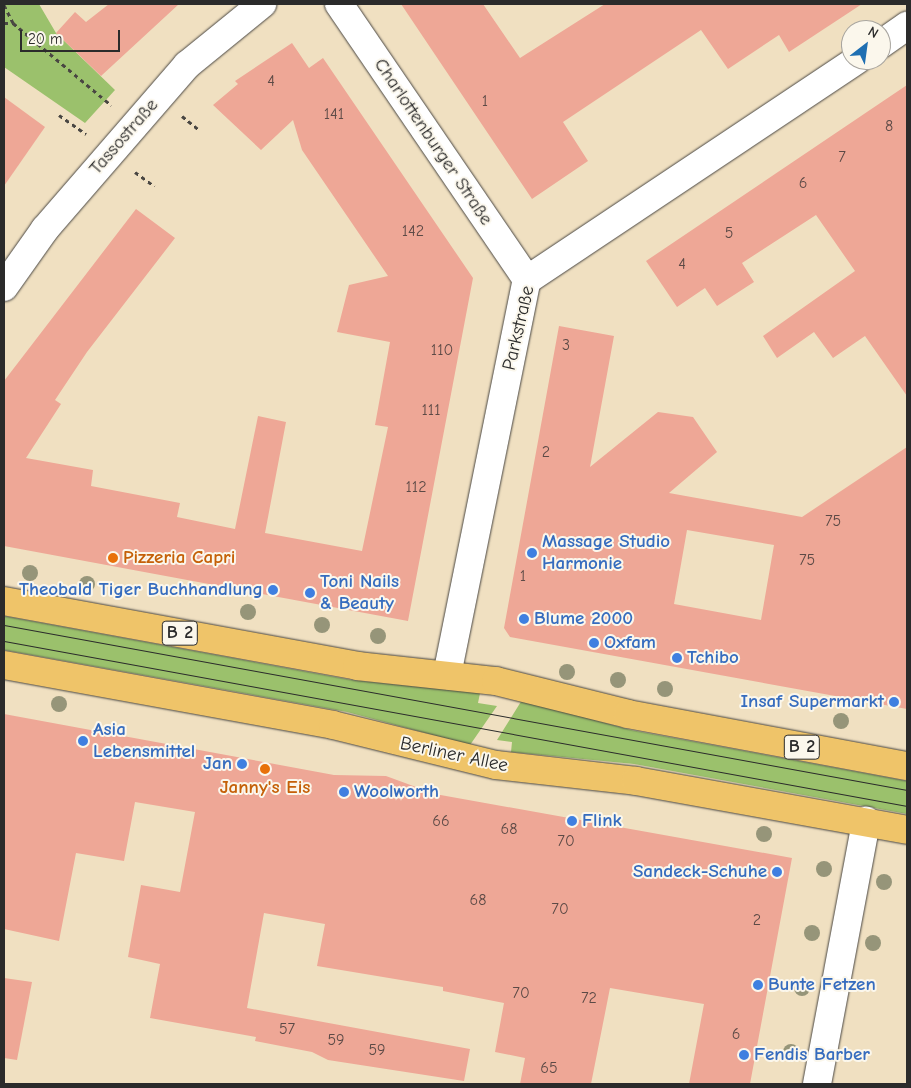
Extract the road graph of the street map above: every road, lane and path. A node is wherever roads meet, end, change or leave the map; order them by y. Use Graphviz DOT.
graph roads {
  1 [pos="262,4"];
  2 [pos="339,4"];
  3 [pos="4,5"];
  4 [pos="4,23"];
  5 [pos="13,23"];
  6 [pos="907,26"];
  7 [pos="891,37"];
  8 [pos="842,70"];
  9 [pos="111,105"];
  10 [pos="179,113"];
  11 [pos="59,115"];
  12 [pos="199,130"];
  13 [pos="86,134"];
  14 [pos="128,167"];
  15 [pos="154,186"];
  16 [pos="527,280"];
  17 [pos="4,287"];
  18 [pos="4,601"];
  19 [pos="4,665"];
  20 [pos="448,675"];
  21 [pos="907,766"];
  22 [pos="866,821"];
  23 [pos="907,830"];
  24 [pos="817,1084"];
  1 -- 17 [label="street, Tassostraße"];
  2 -- 16 [label="street, Charlottenburger Straße"];
  3 -- 5 [label="path"];
  4 -- 5 [label="path"];
  5 -- 9 [label="path"];
  6 -- 7 [label="street"];
  8 -- 16 [label="street, Parkstraße"];
  10 -- 12 [label="path"];
  11 -- 13 [label="path"];
  14 -- 15 [label="path"];
  16 -- 20 [label="street, Parkstraße"];
  18 -- 20 [label="main road, B 2"];
  19 -- 22 [label="main road, Berliner Allee"];
  20 -- 21 [label="main road, B 2"];
  22 -- 23 [label="main road, Berliner Allee"];
  22 -- 24 [label="street"];
}
